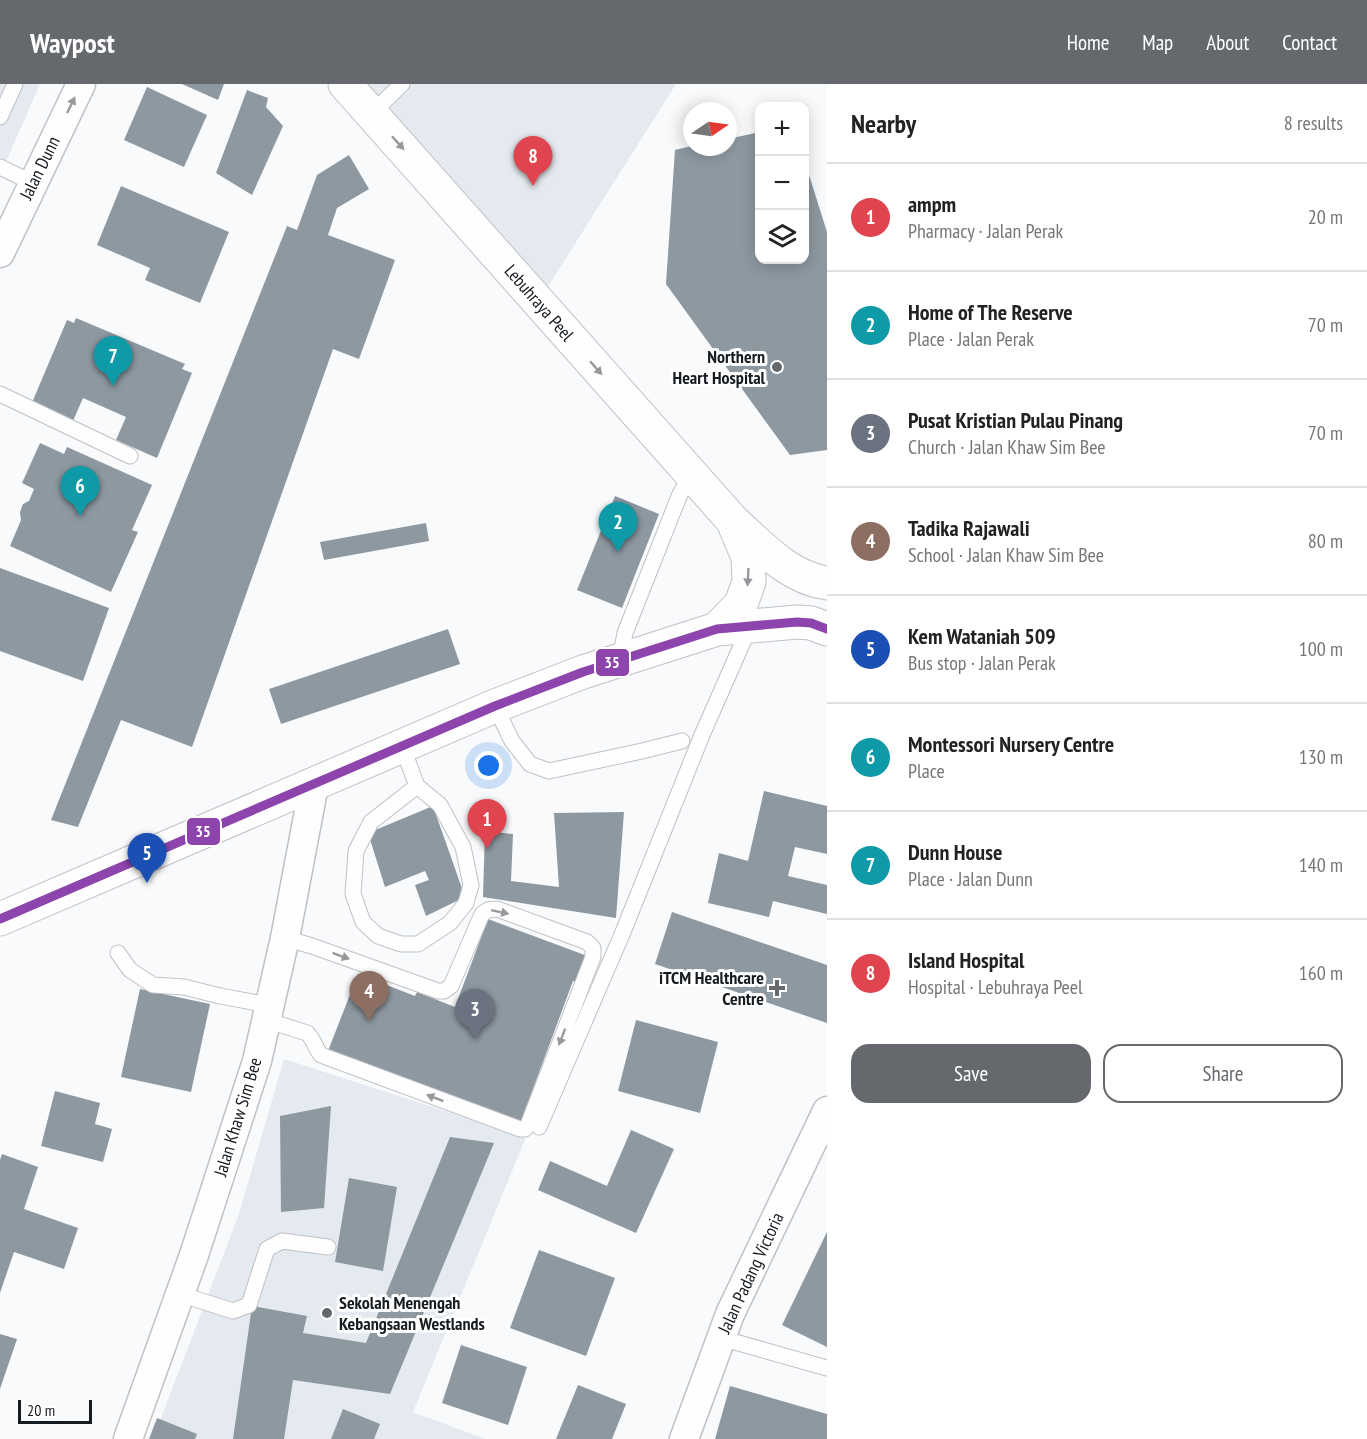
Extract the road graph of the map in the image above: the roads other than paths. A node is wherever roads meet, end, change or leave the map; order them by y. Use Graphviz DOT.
graph roads {
  1 [pos="15,84"];
  2 [pos="81,84"];
  3 [pos="345,84"];
  4 [pos="402,84"];
  5 [pos="371,114"];
  6 [pos="0,117"];
  7 [pos="0,167"];
  8 [pos="33,183"];
  9 [pos="0,253"];
  10 [pos="0,394"];
  11 [pos="130,456"];
  12 [pos="691,475"];
  13 [pos="732,521"];
  14 [pos="827,583"];
  15 [pos="750,626"];
  16 [pos="827,628"];
  17 [pos="717,629"];
  18 [pos="620,660"];
  19 [pos="495,706"];
  20 [pos="682,741"];
  21 [pos="402,747"];
  22 [pos="314,785"];
  23 [pos="417,786"];
  24 [pos="0,919"];
  25 [pos="285,938"];
  26 [pos="118,953"];
  27 [pos="267,1013"];
  28 [pos="827,1111"];
  29 [pos="539,1126"];
  30 [pos="328,1247"];
  31 [pos="180,1294"];
  32 [pos="721,1338"];
  33 [pos="827,1368"];
  34 [pos="128,1439"];
  35 [pos="684,1439"];
  1 -- 6 [label="lane"];
  8 -- 2 [label="street, Jalan Dunn, one-way"];
  3 -- 5 [label="main road, Lebuhraya Peel"];
  4 -- 5 [label="lane"];
  5 -- 12 [label="main road, Lebuhraya Peel, one-way"];
  7 -- 8 [label="lane"];
  8 -- 9 [label="street, Jalan Dunn"];
  10 -- 11 [label="lane"];
  12 -- 13 [label="main road, Lebuhraya Peel"];
  12 -- 18 [label="lane"];
  13 -- 14 [label="main road, Lebuhraya Peel"];
  13 -- 17 [label="main road, Lebuhraya Peel, one-way"];
  15 -- 16 [label="main road"];
  15 -- 17 [label="main road"];
  15 -- 29 [label="lane"];
  17 -- 18 [label="main road"];
  18 -- 19 [label="main road"];
  19 -- 20 [label="lane"];
  19 -- 21 [label="main road"];
  21 -- 22 [label="main road"];
  21 -- 23 [label="lane"];
  22 -- 24 [label="main road"];
  22 -- 25 [label="street, Jalan Khaw Sim Bee"];
  23 -- 23 [label="lane"];
  25 -- 27 [label="street, Jalan Khaw Sim Bee"];
  25 -- 27 [label="lane, one-way"];
  26 -- 27 [label="lane"];
  27 -- 31 [label="street, Jalan Khaw Sim Bee"];
  28 -- 32 [label="street, Jalan Padang Victoria"];
  30 -- 31 [label="lane"];
  31 -- 34 [label="street, Jalan Khaw Sim Bee"];
  32 -- 33 [label="lane"];
  32 -- 35 [label="street, Jalan Padang Victoria"];
}
